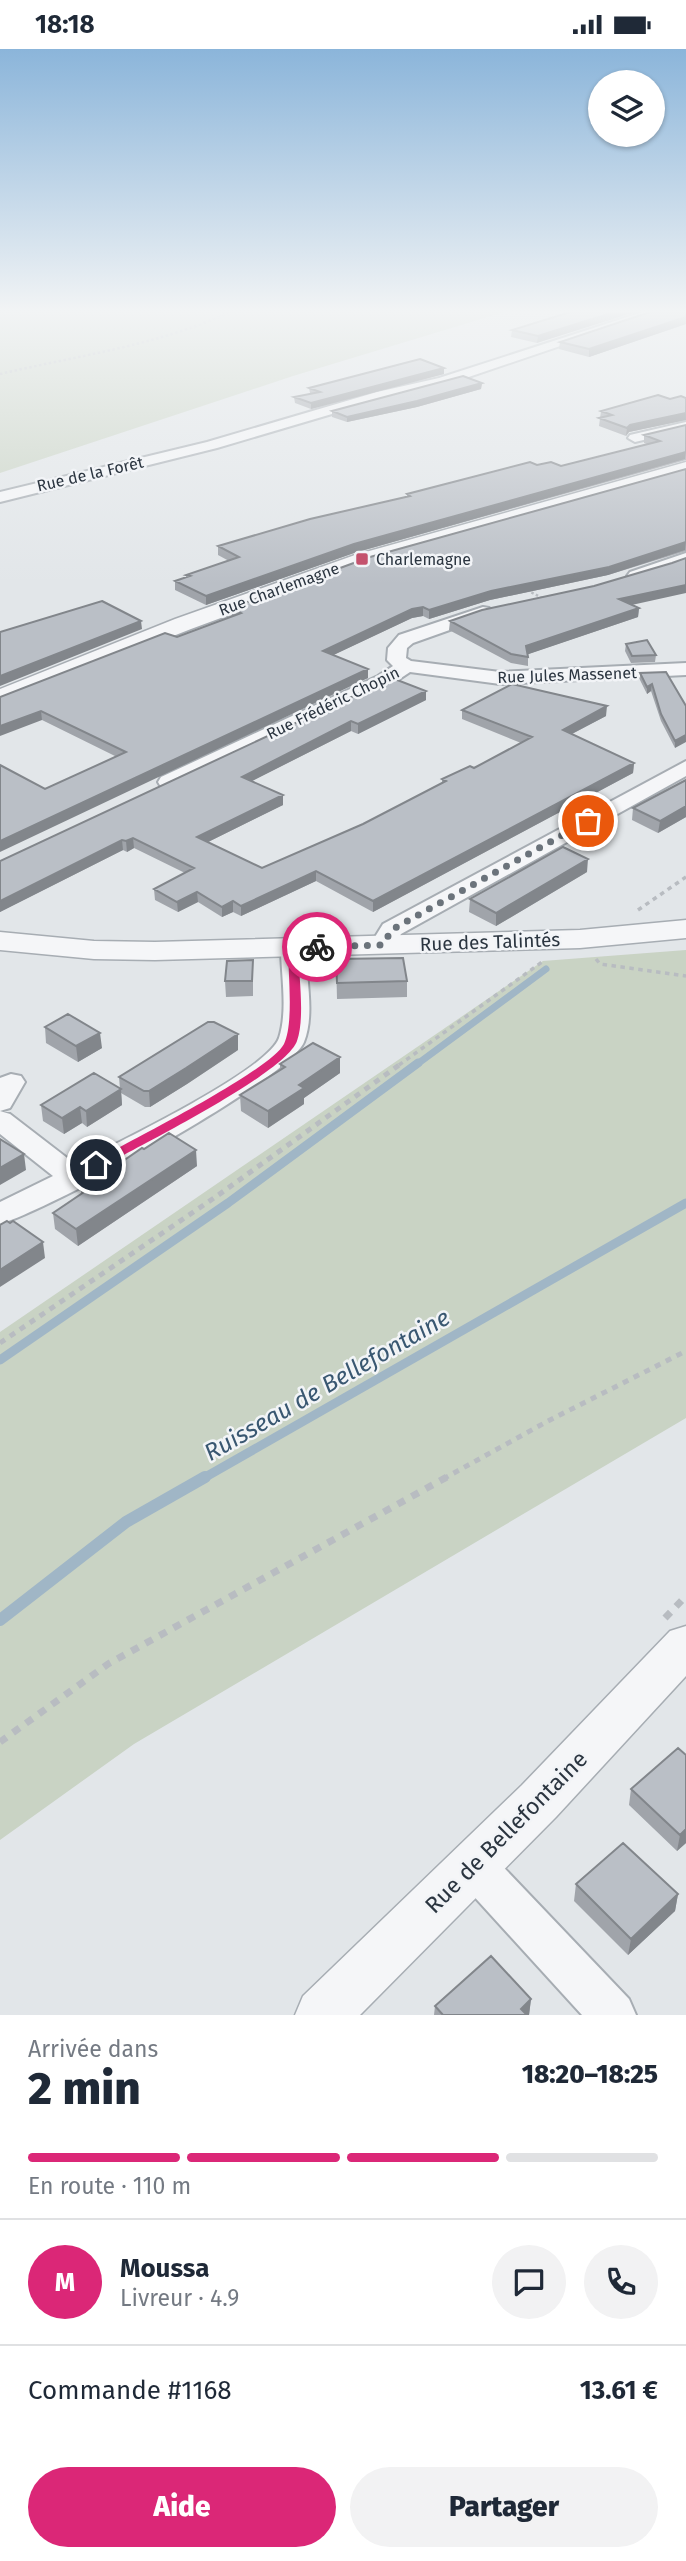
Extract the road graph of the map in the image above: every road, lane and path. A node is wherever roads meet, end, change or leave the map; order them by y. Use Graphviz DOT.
graph roads {
  1 [pos="362,401"];
  2 [pos="686,426"];
  3 [pos="635,438"];
  4 [pos="686,468"];
  5 [pos="0,497"];
  6 [pos="686,558"];
  7 [pos="619,581"];
  8 [pos="520,587"];
  9 [pos="542,597"];
  10 [pos="406,666"];
  11 [pos="685,672"];
  12 [pos="0,697"];
  13 [pos="686,767"];
  14 [pos="149,792"];
  15 [pos="686,929"];
  16 [pos="580,939"];
  17 [pos="0,941"];
  18 [pos="382,945"];
  19 [pos="293,947"];
  20 [pos="686,976"];
  21 [pos="0,1120"];
  22 [pos="73,1177"];
  23 [pos="0,1215"];
  24 [pos="0,1343"];
  25 [pos="686,1351"];
  26 [pos="686,1644"];
  27 [pos="0,1742"];
  28 [pos="474,1866"];
  29 [pos="322,2015"];
  30 [pos="613,2015"];
  1 -- 5 [label="street, Rue de la Forêt"];
  2 -- 3 [label="street"];
  4 -- 12 [label="street, Rue Charlemagne"];
  6 -- 7 [label="street"];
  8 -- 9 [label="path"];
  9 -- 10 [label="street, Rue Frédéric Chopin"];
  10 -- 11 [label="street, Rue Jules Massenet"];
  10 -- 14 [label="street, Rue Frédéric Chopin"];
  13 -- 18 [label="street"];
  15 -- 16 [label="street, Rue des Talintés"];
  16 -- 18 [label="street, Rue des Talintés"];
  16 -- 20 [label="path"];
  16 -- 24 [label="path"];
  17 -- 19 [label="street, Rue des Talintés"];
  18 -- 19 [label="street, Rue des Talintés"];
  19 -- 22 [label="street"];
  21 -- 22 [label="street"];
  22 -- 23 [label="street"];
  25 -- 27 [label="path"];
  26 -- 28 [label="street, Rue de Bellefontaine"];
  28 -- 29 [label="street, Rue de Bellefontaine"];
  28 -- 30 [label="street"];
}
